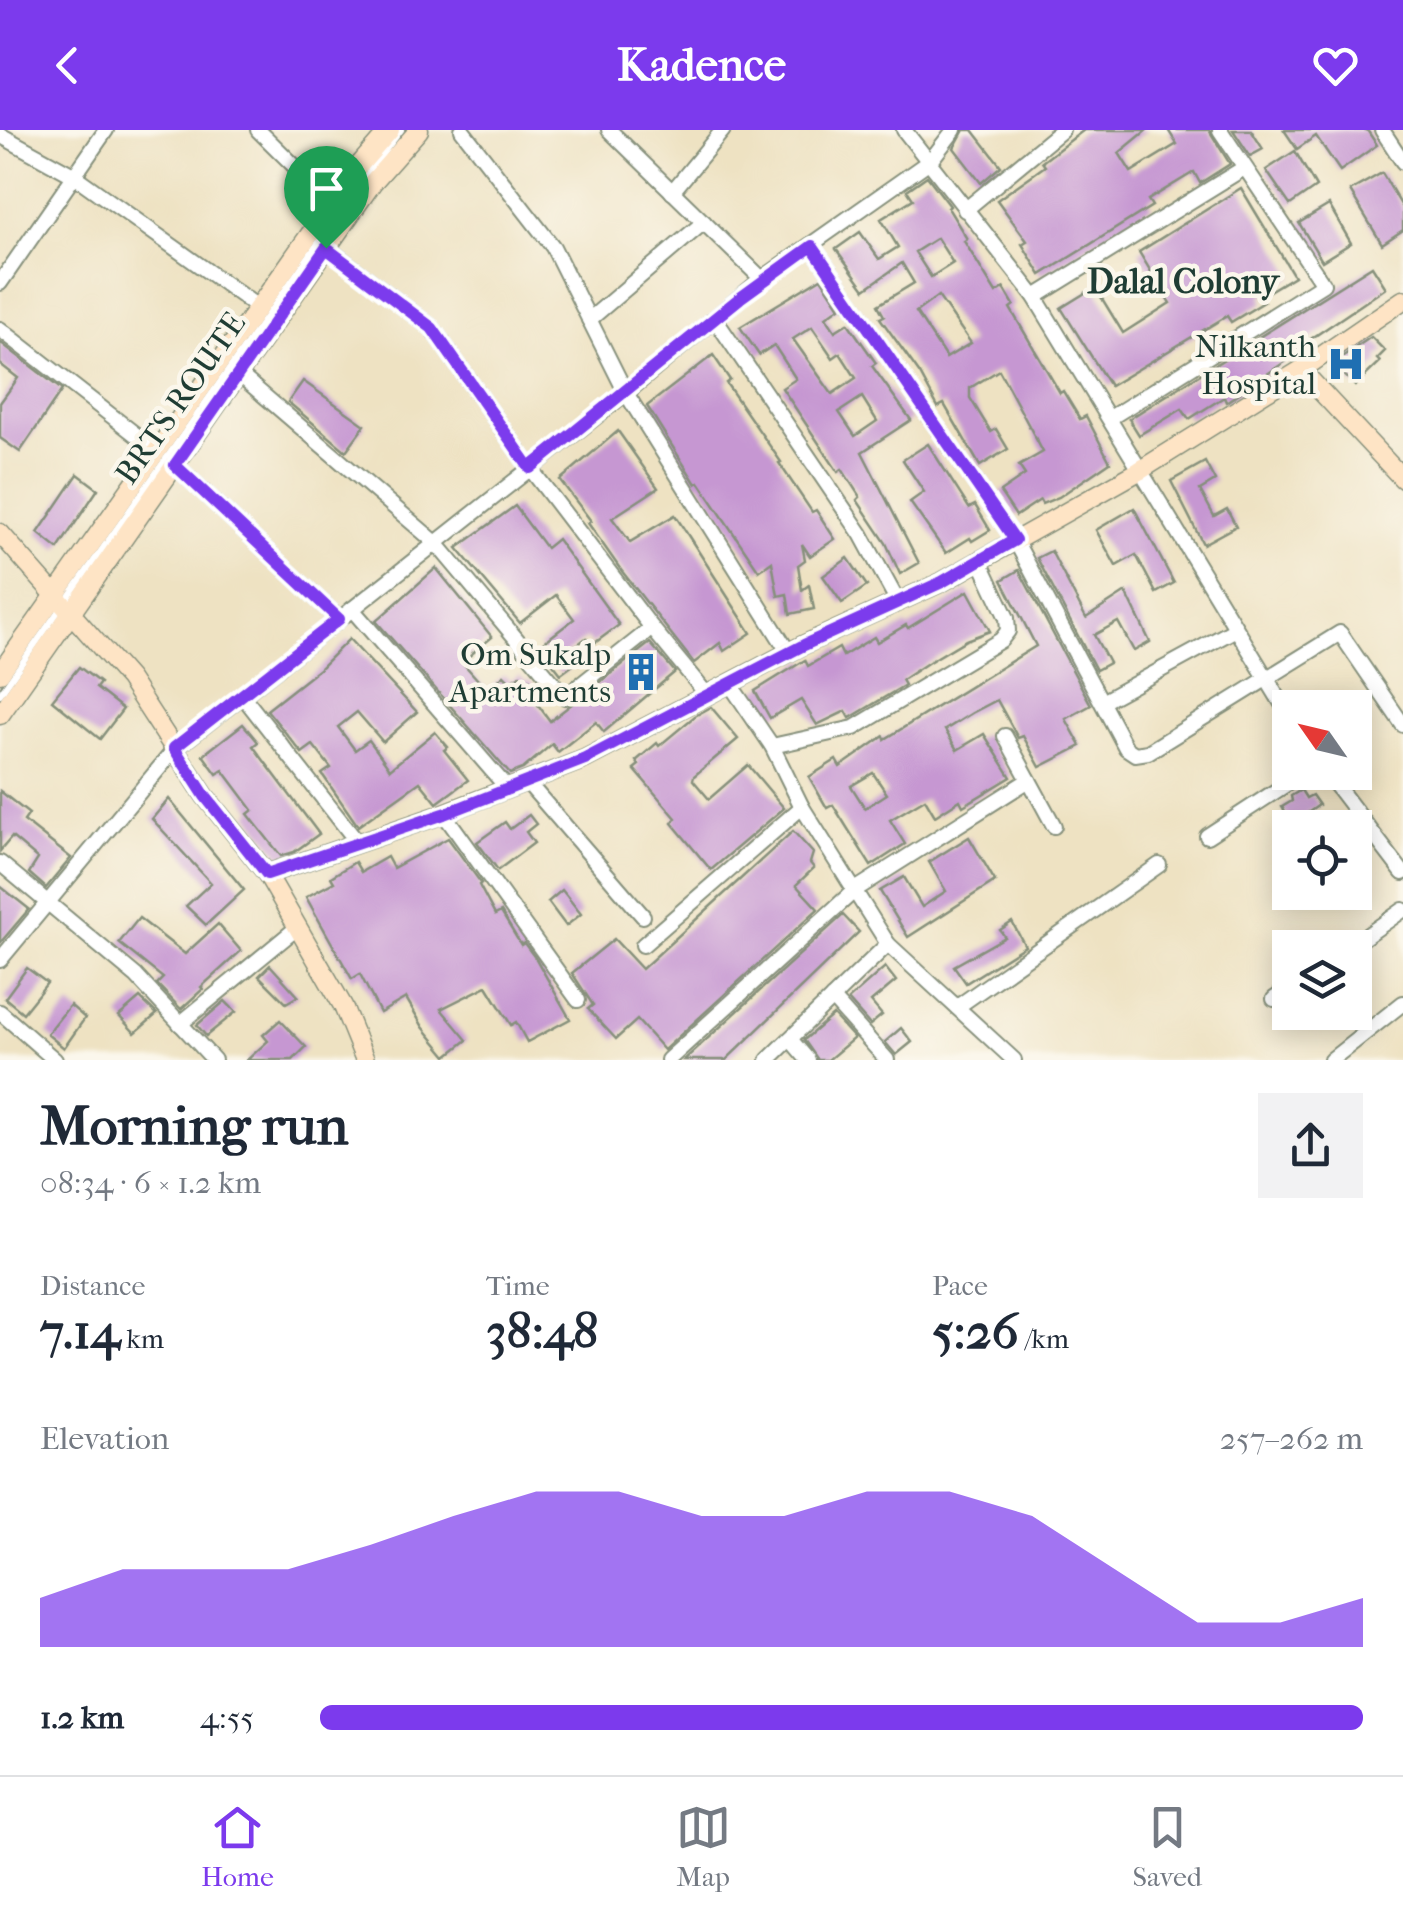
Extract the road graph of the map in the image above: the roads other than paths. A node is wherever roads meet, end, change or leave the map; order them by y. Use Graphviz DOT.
graph roads {
  1 [pos="106,130"];
  2 [pos="258,130"];
  3 [pos="390,130"];
  4 [pos="401,130"];
  5 [pos="419,130"];
  6 [pos="462,130"];
  7 [pos="609,130"];
  8 [pos="724,130"];
  9 [pos="904,130"];
  10 [pos="954,130"];
  11 [pos="1062,130"];
  12 [pos="1220,130"];
  13 [pos="1382,130"];
  14 [pos="0,135"];
  15 [pos="931,160"];
  16 [pos="1403,162"];
  17 [pos="1244,168"];
  18 [pos="74,175"];
  19 [pos="672,192"];
  20 [pos="332,203"];
  21 [pos="965,210"];
  22 [pos="704,222"];
  23 [pos="326,248"];
  24 [pos="807,250"];
  25 [pos="762,279"];
  26 [pos="0,283"];
  27 [pos="1035,297"];
  28 [pos="740,298"];
  29 [pos="1403,300"];
  30 [pos="259,308"];
  31 [pos="715,318"];
  32 [pos="589,320"];
  33 [pos="0,329"];
  34 [pos="1300,370"];
  35 [pos="240,374"];
  36 [pos="626,393"];
  37 [pos="1110,418"];
  38 [pos="158,452"];
  39 [pos="175,465"];
  40 [pos="530,468"];
  41 [pos="1139,471"];
  42 [pos="1403,478"];
  43 [pos="0,534"];
  44 [pos="1015,540"];
  45 [pos="436,543"];
  46 [pos="979,559"];
  47 [pos="898,602"];
  48 [pos="62,605"];
  49 [pos="352,609"];
  50 [pos="339,619"];
  51 [pos="652,628"];
  52 [pos="1236,629"];
  53 [pos="788,653"];
  54 [pos="0,674"];
  55 [pos="1267,680"];
  56 [pos="730,684"];
  57 [pos="1273,690"];
  58 [pos="0,694"];
  59 [pos="242,695"];
  60 [pos="708,696"];
  61 [pos="1102,702"];
  62 [pos="0,715"];
  63 [pos="1403,724"];
  64 [pos="1006,736"];
  65 [pos="772,746"];
  66 [pos="174,748"];
  67 [pos="1028,780"];
  68 [pos="526,782"];
  69 [pos="508,789"];
  70 [pos="1277,790"];
  71 [pos="802,807"];
  72 [pos="444,814"];
  73 [pos="1054,826"];
  74 [pos="1207,836"];
  75 [pos="1372,843"];
  76 [pos="358,844"];
  77 [pos="0,863"];
  78 [pos="1159,866"];
  79 [pos="1403,873"];
  80 [pos="267,874"];
  81 [pos="854,890"];
  82 [pos="48,902"];
  83 [pos="1403,910"];
  84 [pos="643,916"];
  85 [pos="298,927"];
  86 [pos="1372,932"];
  87 [pos="888,944"];
  88 [pos="643,945"];
  89 [pos="0,960"];
  90 [pos="832,998"];
  91 [pos="578,1000"];
  92 [pos="1403,1002"];
  93 [pos="957,1007"];
  94 [pos="0,1012"];
  95 [pos="180,1024"];
  96 [pos="790,1038"];
  97 [pos="54,1060"];
  98 [pos="214,1060"];
  99 [pos="365,1060"];
  100 [pos="668,1060"];
  101 [pos="768,1060"];
  102 [pos="808,1060"];
  103 [pos="887,1060"];
  104 [pos="1014,1060"];
  105 [pos="1331,1060"];
  1 -- 18 [label="street"];
  2 -- 20 [label="street"];
  3 -- 20 [label="street"];
  4 -- 48 [label="lane, BRTS ROUTE"];
  5 -- 23 [label="street"];
  6 -- 32 [label="street"];
  7 -- 19 [label="street"];
  8 -- 19 [label="street"];
  9 -- 15 [label="street"];
  10 -- 15 [label="street"];
  11 -- 21 [label="street"];
  12 -- 17 [label="street"];
  13 -- 16 [label="street"];
  14 -- 18 [label="street"];
  15 -- 21 [label="street"];
  15 -- 24 [label="street"];
  17 -- 27 [label="street"];
  17 -- 37 [label="street"];
  18 -- 26 [label="street"];
  18 -- 30 [label="street"];
  19 -- 22 [label="street"];
  20 -- 30 [label="street"];
  21 -- 27 [label="street"];
  22 -- 25 [label="street"];
  22 -- 32 [label="street"];
  23 -- 35 [label="street"];
  23 -- 40 [label="street"];
  24 -- 25 [label="street"];
  24 -- 28 [label="street"];
  24 -- 44 [label="street"];
  25 -- 28 [label="street"];
  27 -- 37 [label="street"];
  28 -- 31 [label="street"];
  29 -- 34 [label="street"];
  30 -- 38 [label="street"];
  31 -- 36 [label="street"];
  31 -- 47 [label="street"];
  32 -- 36 [label="street"];
  33 -- 38 [label="street"];
  34 -- 41 [label="street"];
  34 -- 42 [label="street"];
  35 -- 39 [label="street"];
  35 -- 45 [label="street"];
  36 -- 40 [label="street"];
  36 -- 53 [label="street"];
  37 -- 41 [label="street"];
  38 -- 48 [label="street"];
  39 -- 48 [label="street"];
  39 -- 50 [label="street"];
  40 -- 45 [label="street"];
  40 -- 51 [label="street"];
  41 -- 44 [label="street"];
  41 -- 52 [label="street"];
  43 -- 48 [label="street"];
  44 -- 46 [label="street"];
  44 -- 61 [label="street"];
  45 -- 49 [label="street"];
  45 -- 51 [label="street"];
  46 -- 47 [label="street"];
  46 -- 65 [label="street"];
  47 -- 53 [label="street"];
  48 -- 54 [label="street"];
  48 -- 58 [label="lane, BRTS ROUTE"];
  48 -- 62 [label="street"];
  48 -- 66 [label="street"];
  49 -- 50 [label="street"];
  49 -- 69 [label="street"];
  50 -- 59 [label="street"];
  51 -- 60 [label="street"];
  52 -- 55 [label="street"];
  52 -- 61 [label="street"];
  53 -- 56 [label="street"];
  55 -- 57 [label="street"];
  55 -- 61 [label="street"];
  55 -- 63 [label="street"];
  56 -- 60 [label="street"];
  56 -- 65 [label="street"];
  59 -- 66 [label="street"];
  59 -- 76 [label="street"];
  60 -- 68 [label="street"];
  64 -- 67 [label="street"];
  65 -- 71 [label="street"];
  66 -- 80 [label="street"];
  66 -- 82 [label="street"];
  67 -- 73 [label="street"];
  67 -- 81 [label="street"];
  68 -- 69 [label="street"];
  68 -- 84 [label="street"];
  69 -- 72 [label="street"];
  70 -- 74 [label="street"];
  71 -- 81 [label="street"];
  71 -- 88 [label="street"];
  72 -- 76 [label="street"];
  72 -- 91 [label="street"];
  75 -- 79 [label="street"];
  76 -- 80 [label="street"];
  77 -- 82 [label="street"];
  78 -- 93 [label="street"];
  80 -- 85 [label="street"];
  81 -- 87 [label="street"];
  81 -- 100 [label="street"];
  82 -- 89 [label="street"];
  82 -- 95 [label="street"];
  83 -- 86 [label="street"];
  85 -- 95 [label="street"];
  85 -- 99 [label="street"];
  87 -- 90 [label="street"];
  87 -- 93 [label="street"];
  90 -- 96 [label="street"];
  90 -- 103 [label="street"];
  92 -- 105 [label="street"];
  93 -- 104 [label="street"];
  94 -- 97 [label="street"];
  95 -- 98 [label="street"];
  96 -- 101 [label="street"];
  96 -- 102 [label="street"];
}
